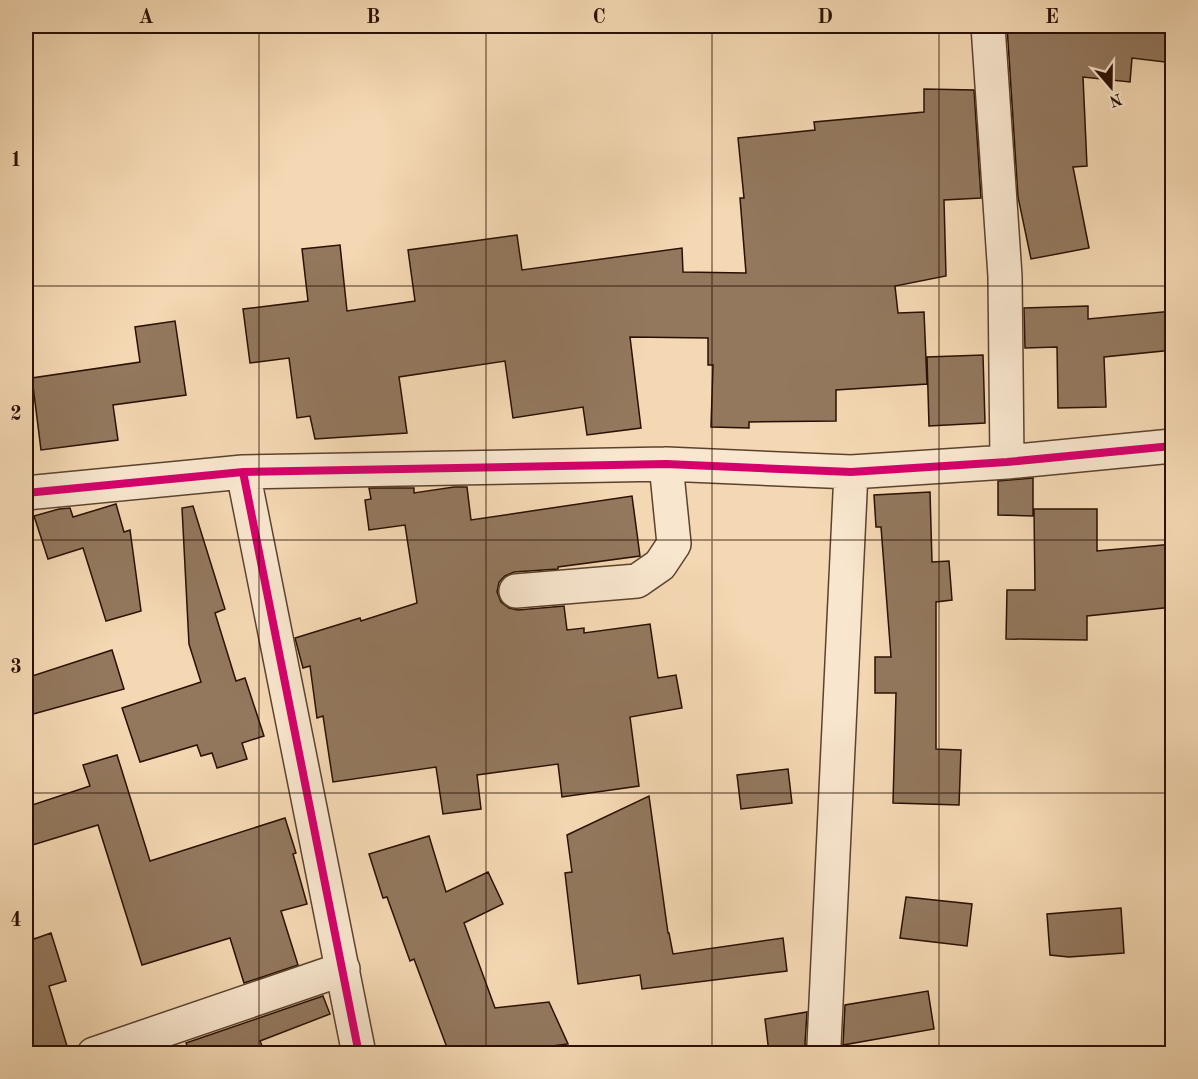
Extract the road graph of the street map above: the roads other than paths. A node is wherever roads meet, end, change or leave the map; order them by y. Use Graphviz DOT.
graph roads {
  1 [pos="988,26"];
  2 [pos="1173,446"];
  3 [pos="1007,462"];
  4 [pos="666,464"];
  5 [pos="243,472"];
  6 [pos="850,472"];
  7 [pos="26,493"];
  8 [pos="516,591"];
  9 [pos="343,969"];
  10 [pos="824,1045"];
  11 [pos="94,1053"];
  12 [pos="359,1053"];
  1 -- 3 [label="street"];
  2 -- 3 [label="street"];
  3 -- 6 [label="street"];
  4 -- 5 [label="street"];
  4 -- 6 [label="street"];
  4 -- 8 [label="street"];
  5 -- 7 [label="street"];
  5 -- 9 [label="street"];
  6 -- 10 [label="street"];
  9 -- 11 [label="street"];
  9 -- 12 [label="street"];
}
